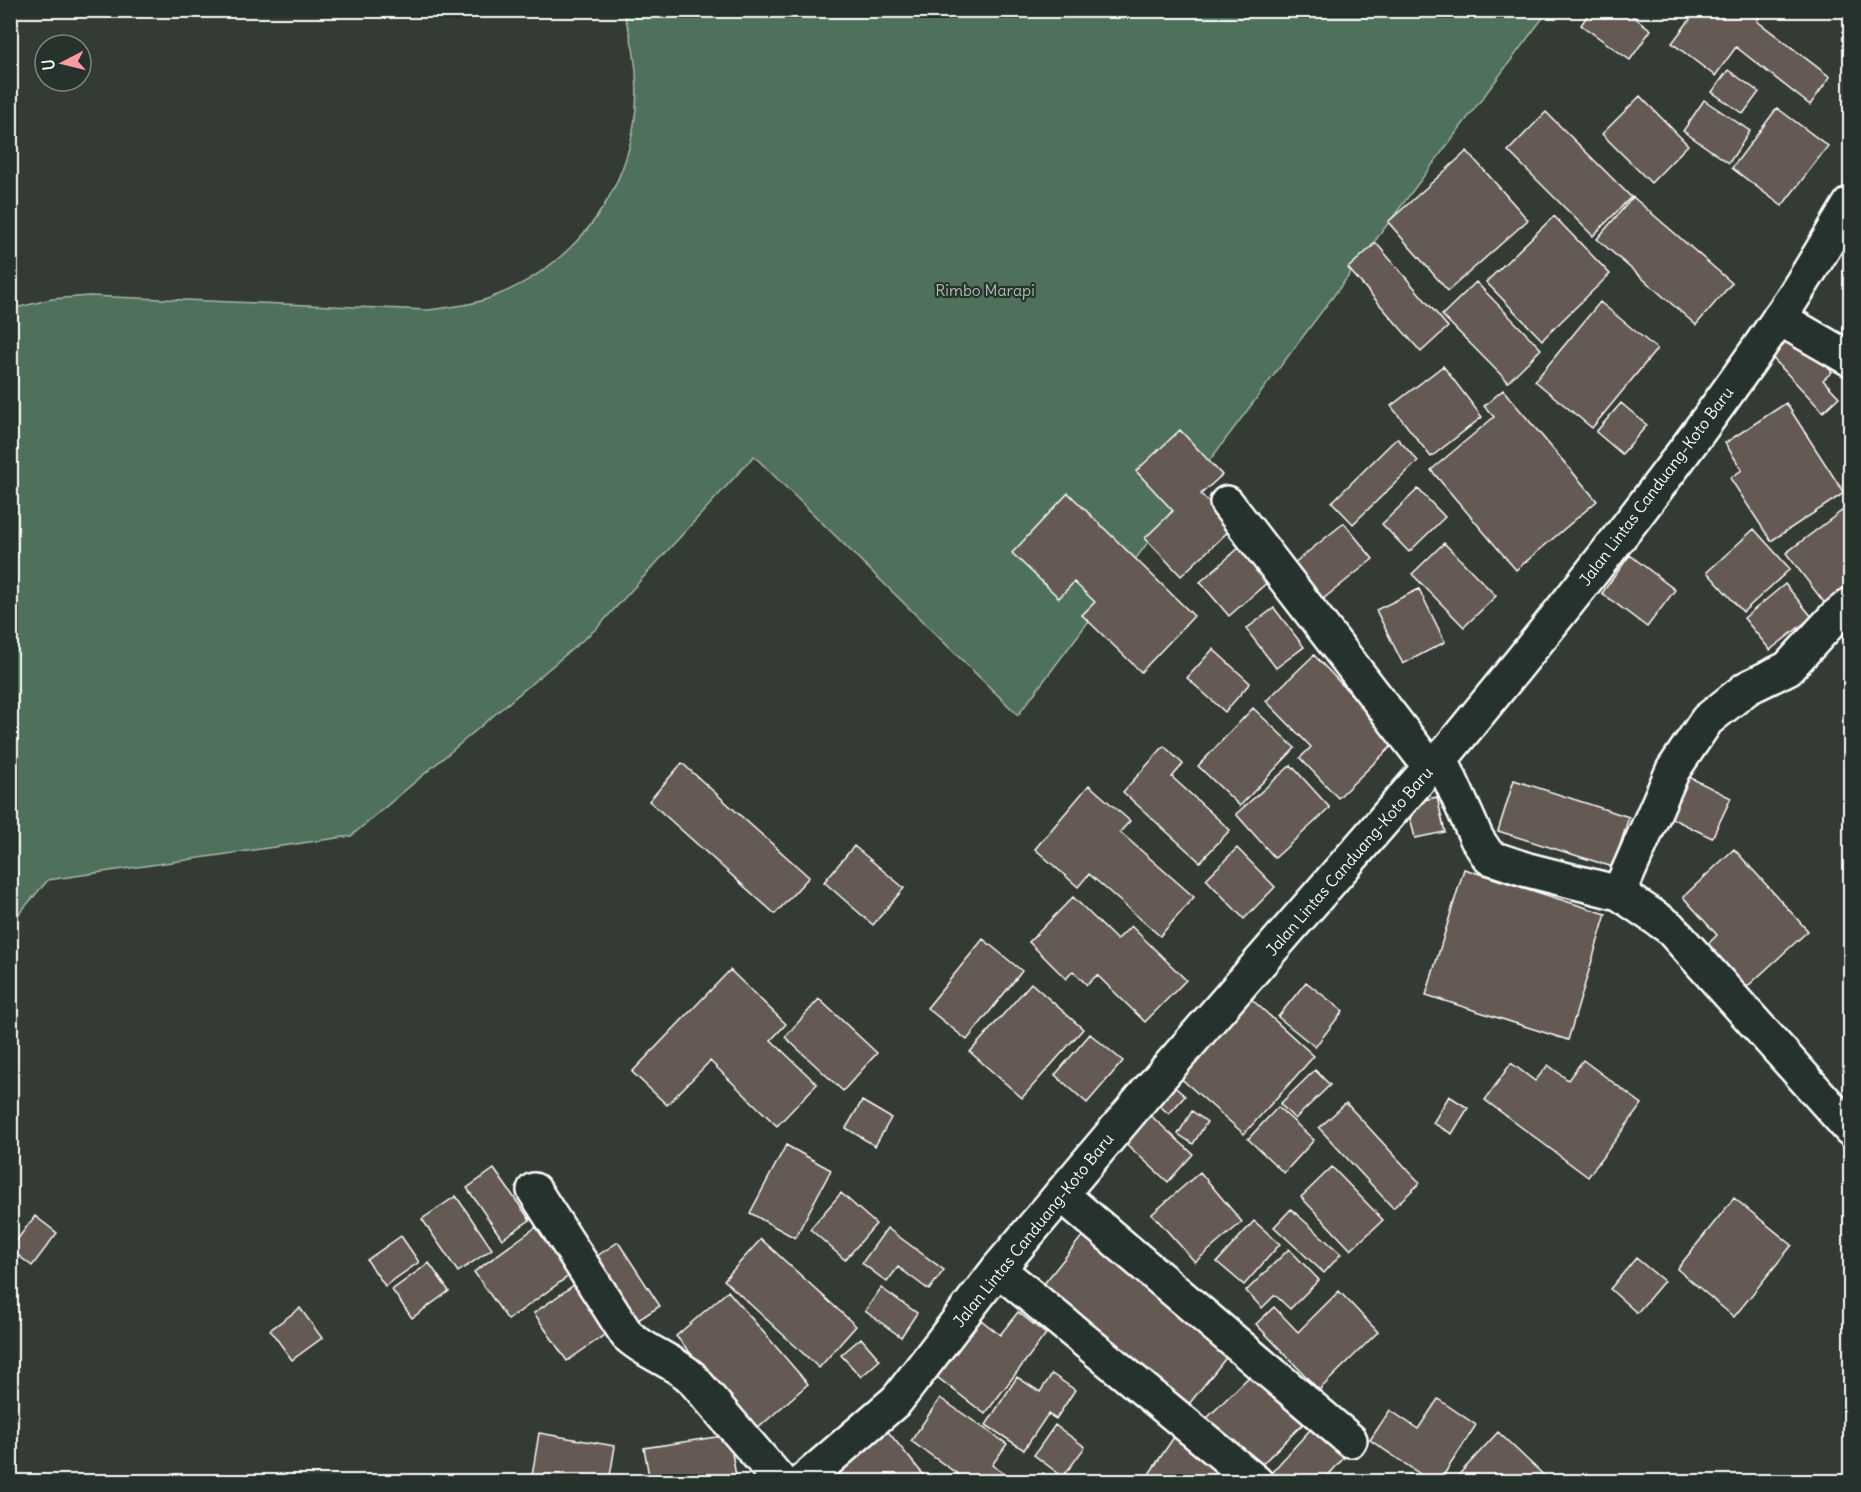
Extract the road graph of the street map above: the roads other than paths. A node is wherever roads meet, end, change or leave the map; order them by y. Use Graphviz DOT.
graph roads {
  1 [pos="1851,204"];
  2 [pos="1779,318"];
  3 [pos="1851,359"];
  4 [pos="1227,503"];
  5 [pos="1851,605"];
  6 [pos="1436,763"];
  7 [pos="1619,893"];
  8 [pos="1851,1129"];
  9 [pos="534,1190"];
  10 [pos="1061,1194"];
  11 [pos="998,1269"];
  12 [pos="1350,1440"];
  13 [pos="800,1481"];
  14 [pos="1256,1482"];
  1 -- 2 [label="street, Jalan Lintas Canduang-Koto Baru"];
  2 -- 3 [label="street"];
  2 -- 6 [label="street, Jalan Lintas Canduang-Koto Baru"];
  4 -- 6 [label="street"];
  5 -- 7 [label="street"];
  6 -- 7 [label="street"];
  6 -- 10 [label="street, Jalan Lintas Canduang-Koto Baru"];
  7 -- 8 [label="street"];
  9 -- 13 [label="street"];
  10 -- 11 [label="street, Jalan Lintas Canduang-Koto Baru"];
  10 -- 12 [label="street"];
  11 -- 13 [label="street, Jalan Lintas Canduang-Koto Baru"];
  11 -- 14 [label="street"];
}
